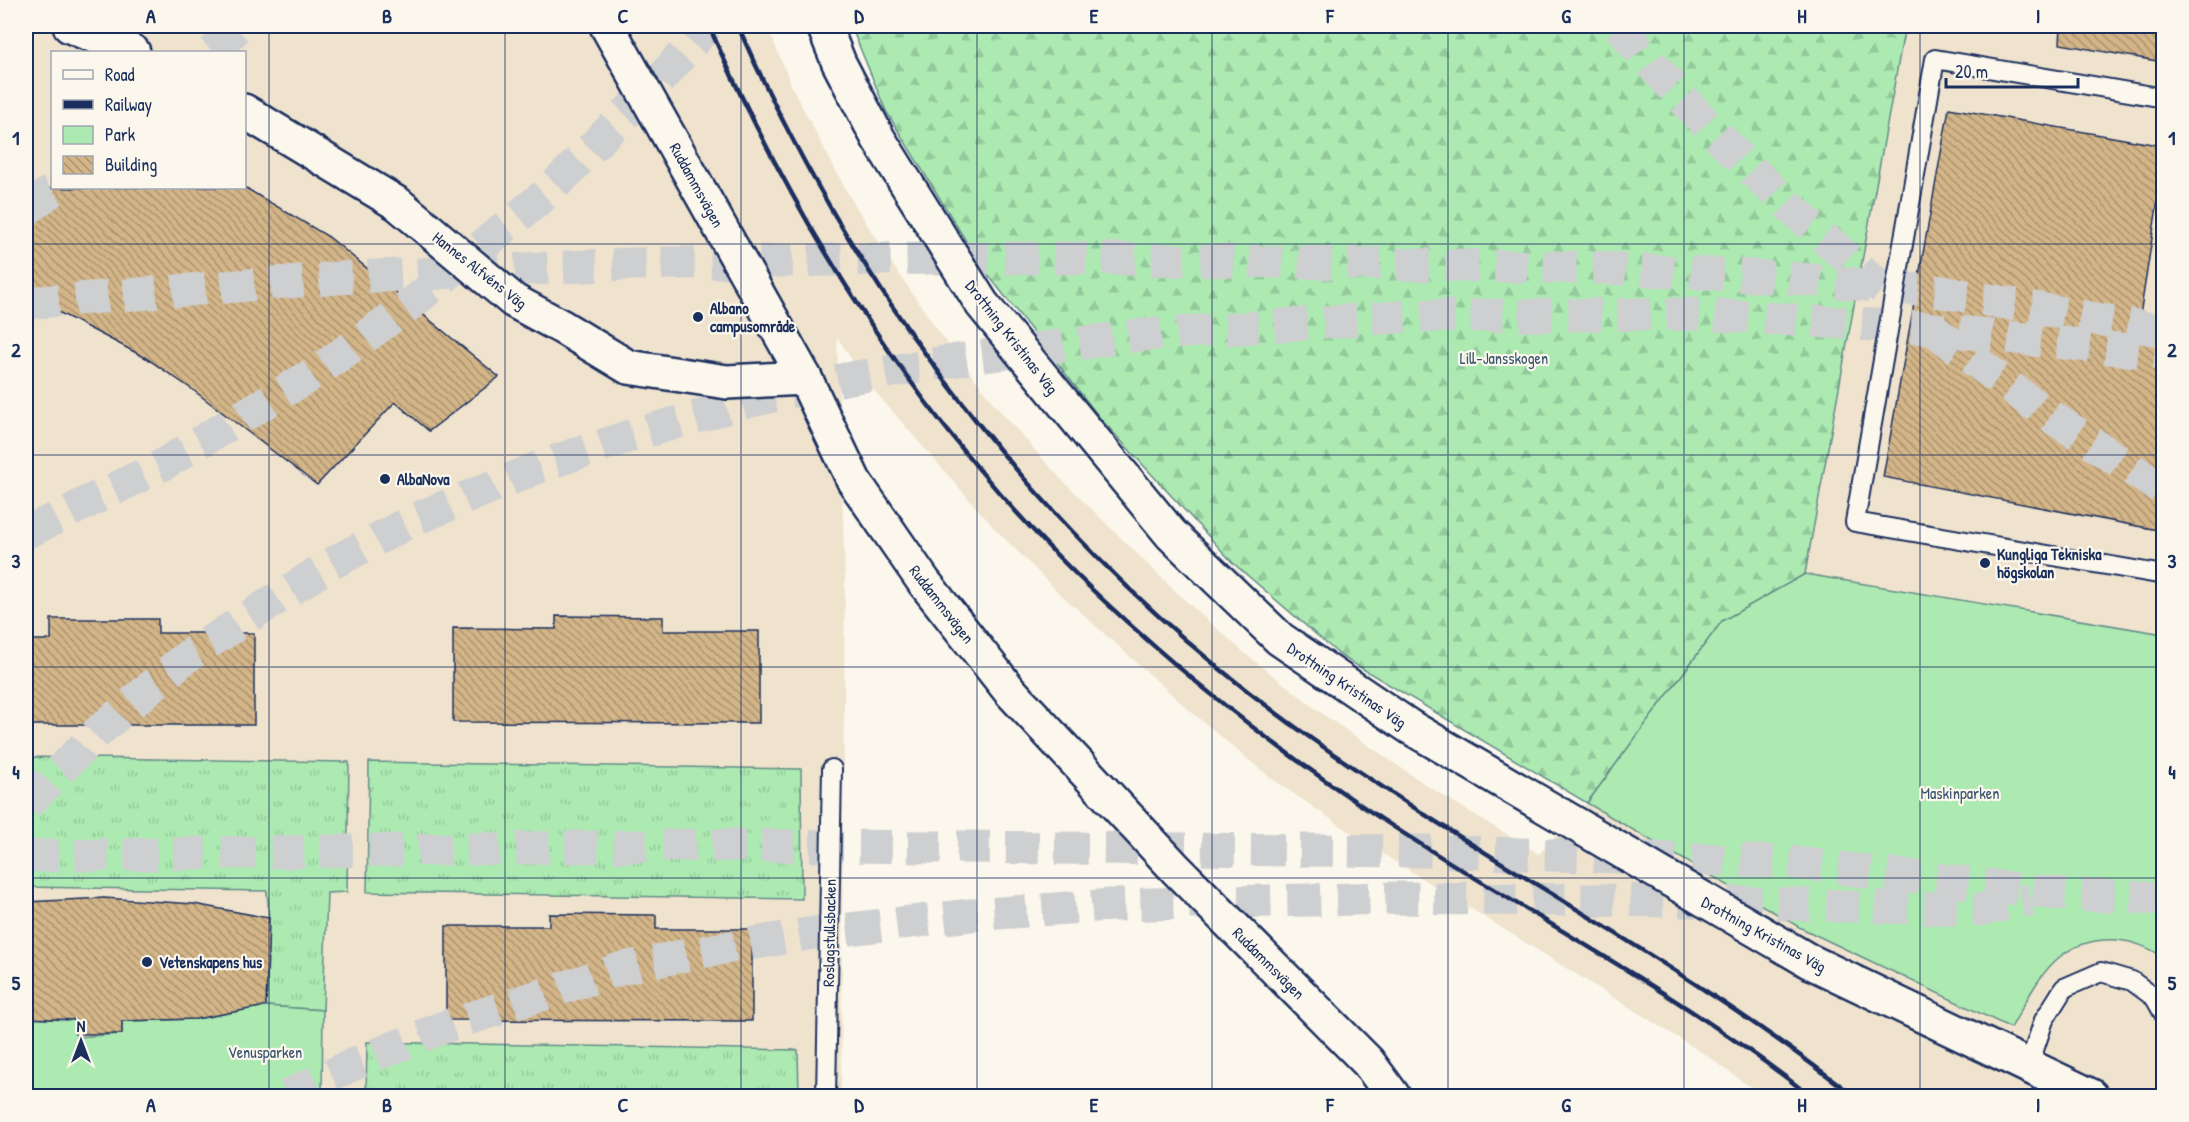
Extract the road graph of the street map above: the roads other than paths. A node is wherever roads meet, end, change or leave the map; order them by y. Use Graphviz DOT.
graph roads {
  1 [pos="70,26"];
  2 [pos="608,26"];
  3 [pos="824,26"];
  4 [pos="131,51"];
  5 [pos="2163,98"];
  6 [pos="246,112"];
  7 [pos="806,378"];
  8 [pos="2163,575"];
  9 [pos="832,769"];
  10 [pos="2163,1014"];
  11 [pos="2029,1065"];
  12 [pos="825,1096"];
  13 [pos="1393,1096"];
  14 [pos="2091,1096"];
  1 -- 4 [label="street"];
  2 -- 7 [label="street, Ruddammsvägen"];
  3 -- 11 [label="street, Drottning Kristinas Väg"];
  5 -- 8 [label="lane"];
  6 -- 7 [label="street, Hannes Alfvéns Väg"];
  7 -- 13 [label="street, Ruddammsvägen"];
  9 -- 12 [label="lane, Roslagstullsbacken"];
  10 -- 11 [label="lane"];
  11 -- 14 [label="street, Drottning Kristinas Väg"];
}
